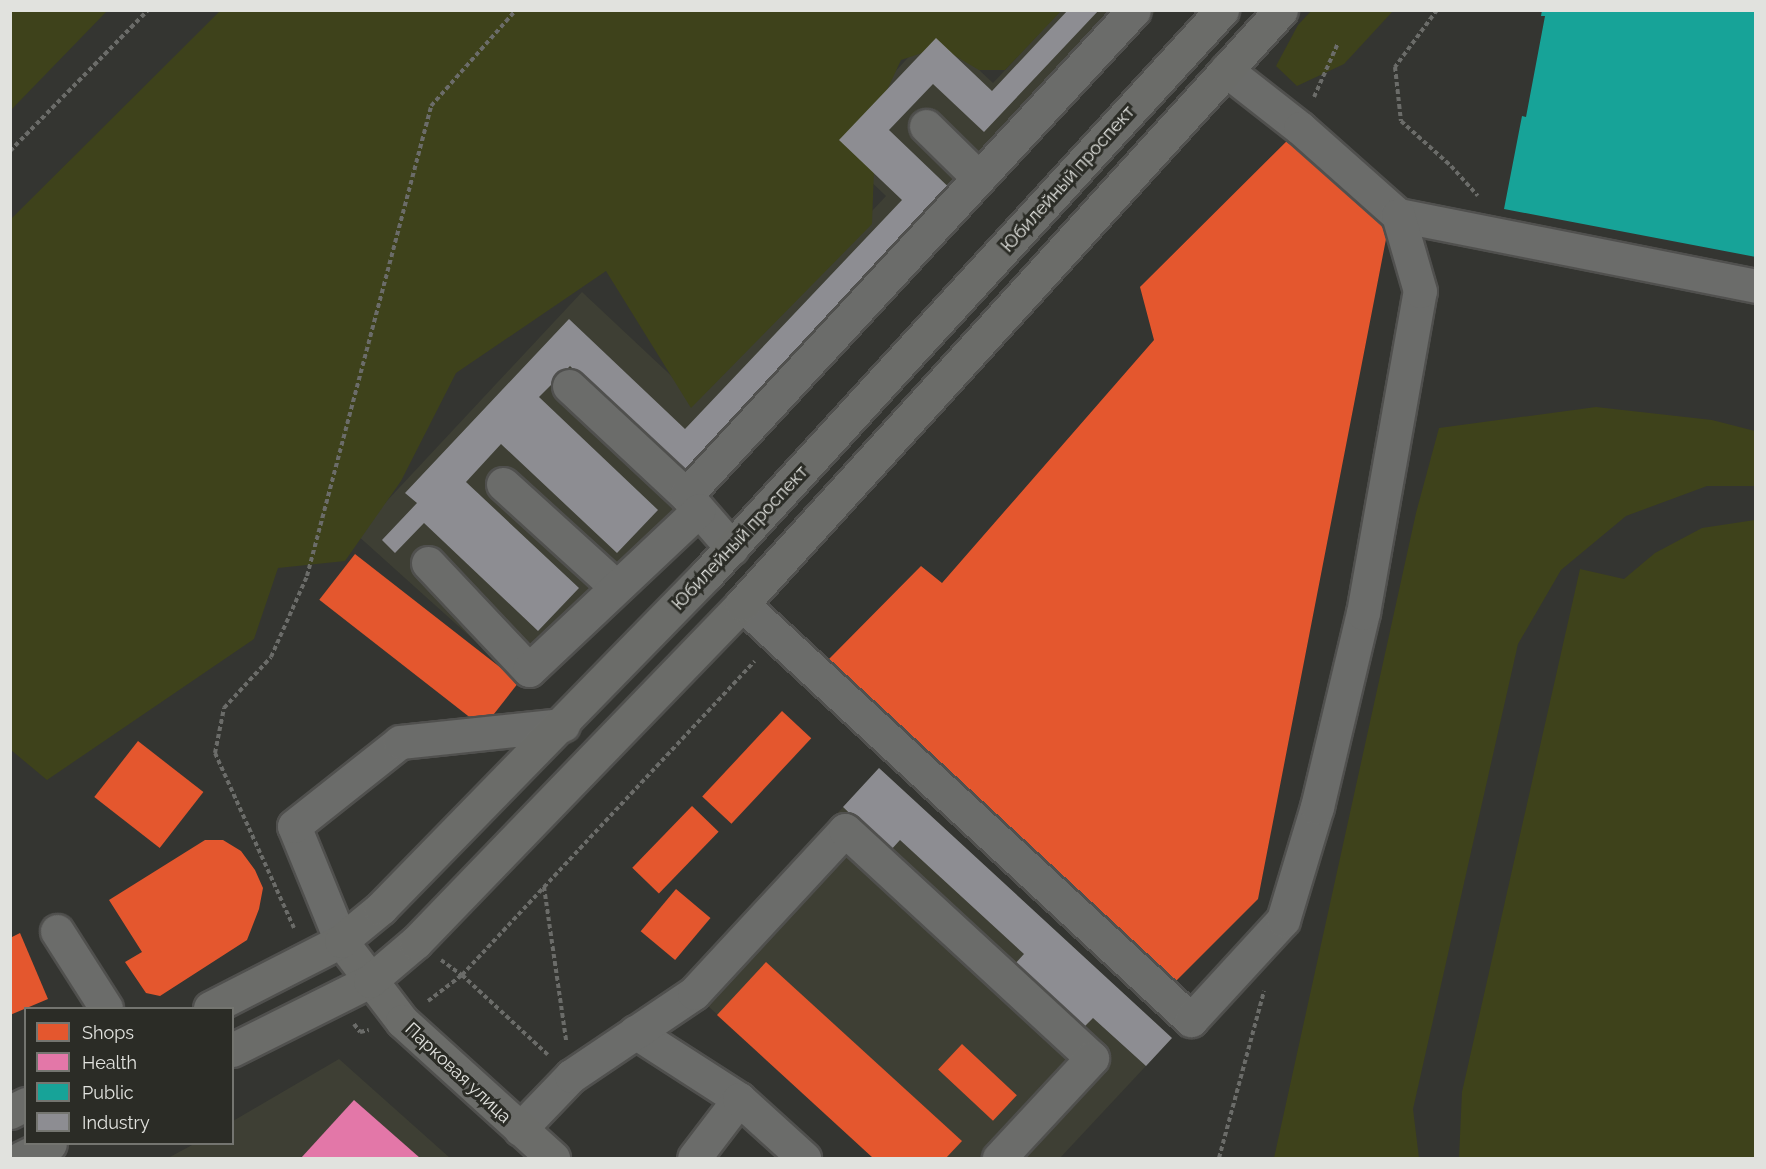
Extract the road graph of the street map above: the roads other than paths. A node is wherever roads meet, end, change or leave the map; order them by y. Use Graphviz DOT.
graph roads {
  1 [pos="1134,10"];
  2 [pos="1222,10"];
  3 [pos="1281,10"];
  4 [pos="1226,70"];
  5 [pos="926,126"];
  6 [pos="979,178"];
  7 [pos="1398,215"];
  8 [pos="1755,286"];
  9 [pos="569,387"];
  10 [pos="504,484"];
  11 [pos="693,502"];
  12 [pos="732,548"];
  13 [pos="428,563"];
  14 [pos="616,587"];
  15 [pos="742,604"];
  16 [pos="563,724"];
  17 [pos="57,931"];
  18 [pos="340,941"];
  19 [pos="370,981"];
  20 [pos="105,1007"];
  21 [pos="212,1007"];
  22 [pos="635,1032"];
  23 [pos="234,1049"];
  24 [pos="739,1099"];
  25 [pos="24,1105"];
  26 [pos="10,1112"];
  27 [pos="520,1129"];
  28 [pos="46,1145"];
  29 [pos="21,1158"];
  30 [pos="553,1158"];
  31 [pos="694,1158"];
  32 [pos="804,1158"];
  33 [pos="999,1158"];
  1 -- 6 [label="street"];
  2 -- 12 [label="main road, Юбилейный проспект"];
  3 -- 4 [label="main road"];
  4 -- 7 [label="street"];
  4 -- 15 [label="main road"];
  5 -- 6 [label="street"];
  6 -- 11 [label="street"];
  7 -- 8 [label="street"];
  7 -- 15 [label="street"];
  9 -- 11 [label="street"];
  10 -- 14 [label="street"];
  11 -- 12 [label="street"];
  11 -- 14 [label="street"];
  12 -- 16 [label="main road, Юбилейный проспект"];
  13 -- 14 [label="street"];
  15 -- 19 [label="main road"];
  16 -- 18 [label="main road, Юбилейный проспект"];
  16 -- 18 [label="street"];
  17 -- 20 [label="street"];
  18 -- 19 [label="main road, Парковая улица"];
  18 -- 21 [label="main road, Юбилейный проспект"];
  19 -- 23 [label="main road"];
  19 -- 27 [label="main road, Парковая улица"];
  22 -- 24 [label="street"];
  22 -- 27 [label="street"];
  22 -- 33 [label="street"];
  24 -- 31 [label="street"];
  24 -- 32 [label="street"];
  25 -- 26 [label="main road"];
  27 -- 30 [label="main road, Парковая улица"];
  28 -- 29 [label="main road"];
}
